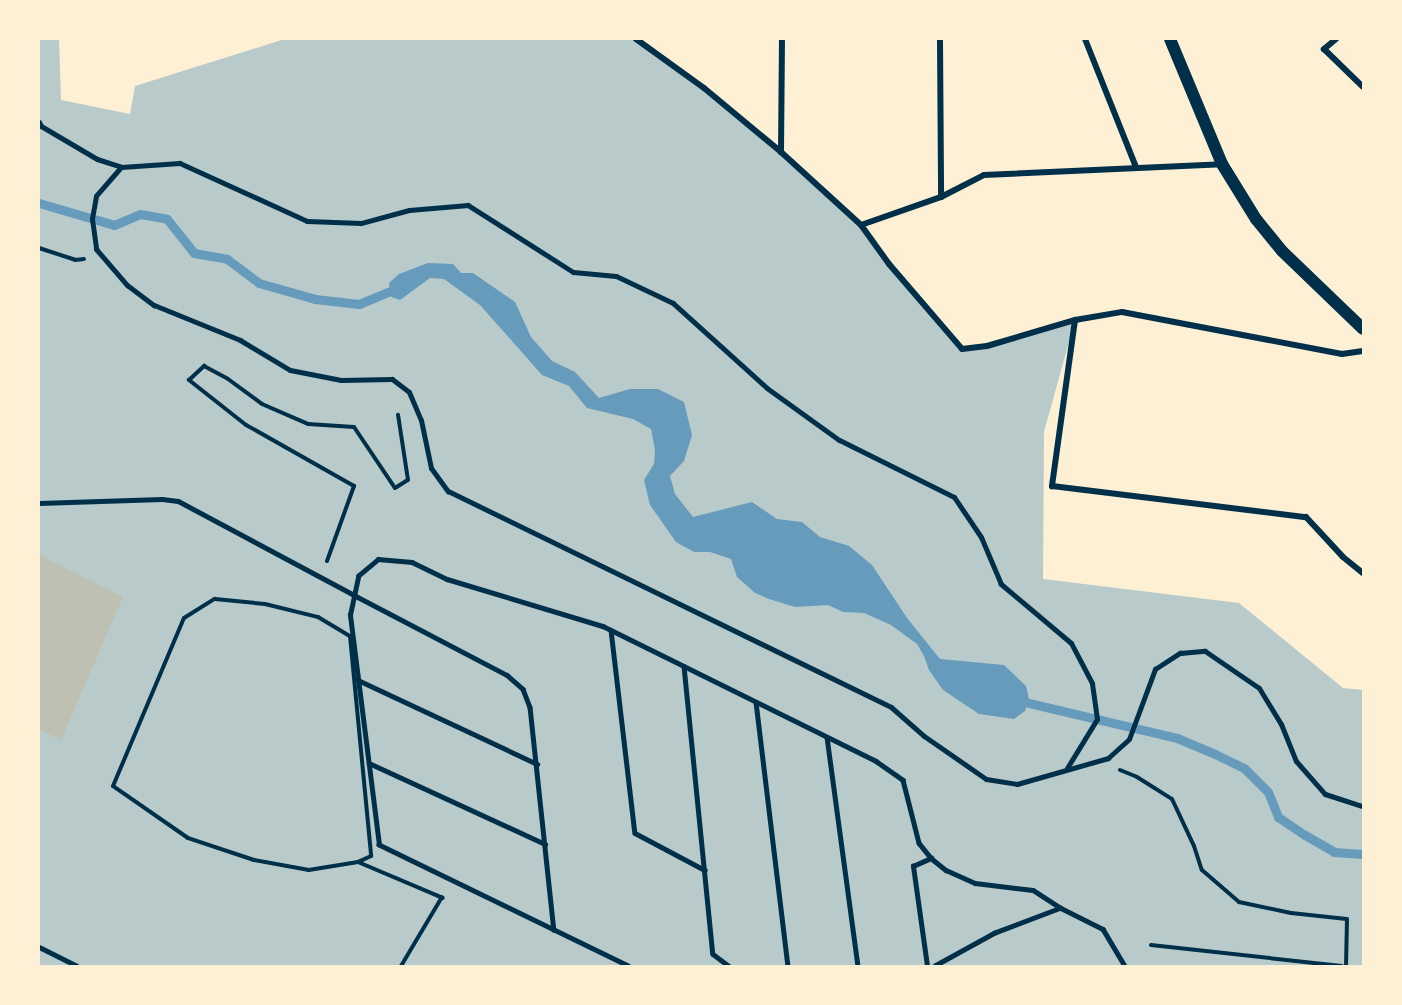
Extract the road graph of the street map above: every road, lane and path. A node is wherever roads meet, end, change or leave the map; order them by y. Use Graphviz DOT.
graph roads {
  1 [pos="636,39"];
  2 [pos="782,39"];
  3 [pos="939,39"];
  4 [pos="1085,39"];
  5 [pos="1170,39"];
  6 [pos="1336,39"];
  7 [pos="1363,87"];
  8 [pos="39,122"];
  9 [pos="781,152"];
  10 [pos="1222,164"];
  11 [pos="121,167"];
  12 [pos="1136,167"];
  13 [pos="941,197"];
  14 [pos="861,225"];
  15 [pos="39,248"];
  16 [pos="103,257"];
  17 [pos="1075,320"];
  18 [pos="1360,321"];
  19 [pos="1363,351"];
  20 [pos="392,378"];
  21 [pos="39,503"];
  22 [pos="1363,573"];
  23 [pos="321,578"];
  24 [pos="354,595"];
  25 [pos="611,630"];
  26 [pos="350,636"];
  27 [pos="684,666"];
  28 [pos="358,680"];
  29 [pos="756,702"];
  30 [pos="827,737"];
  31 [pos="1097,761"];
  32 [pos="369,763"];
  33 [pos="537,765"];
  34 [pos="1067,768"];
  35 [pos="1363,806"];
  36 [pos="545,844"];
  37 [pos="931,858"];
  38 [pos="358,862"];
  39 [pos="705,870"];
  40 [pos="442,897"];
  41 [pos="1061,908"];
  42 [pos="554,930"];
  43 [pos="1151,945"];
  44 [pos="39,947"];
  45 [pos="77,966"];
  46 [pos="401,966"];
  47 [pos="628,966"];
  48 [pos="729,966"];
  49 [pos="788,966"];
  50 [pos="858,966"];
  51 [pos="927,966"];
  52 [pos="935,966"];
  53 [pos="1125,966"];
  54 [pos="1342,966"];
  55 [pos="1347,966"];
  1 -- 9 [label="street"];
  2 -- 9 [label="street"];
  3 -- 13 [label="street"];
  4 -- 12 [label="street"];
  5 -- 10 [label="main road"];
  6 -- 7 [label="street"];
  8 -- 11 [label="street"];
  9 -- 14 [label="street"];
  10 -- 12 [label="street"];
  10 -- 18 [label="main road"];
  11 -- 16 [label="street"];
  11 -- 34 [label="street"];
  12 -- 13 [label="street"];
  13 -- 14 [label="street"];
  14 -- 17 [label="street"];
  15 -- 16 [label="path"];
  16 -- 20 [label="street"];
  17 -- 19 [label="street"];
  17 -- 22 [label="street"];
  20 -- 23 [label="path"];
  20 -- 34 [label="street"];
  21 -- 23 [label="street"];
  23 -- 24 [label="street"];
  24 -- 25 [label="lane"];
  24 -- 28 [label="lane"];
  24 -- 33 [label="lane"];
  25 -- 27 [label="lane"];
  25 -- 39 [label="lane"];
  26 -- 38 [label="path"];
  27 -- 29 [label="lane"];
  27 -- 39 [label="lane"];
  28 -- 32 [label="lane"];
  28 -- 33 [label="lane"];
  29 -- 30 [label="lane"];
  29 -- 49 [label="lane"];
  30 -- 37 [label="lane"];
  30 -- 50 [label="lane"];
  31 -- 34 [label="street"];
  31 -- 35 [label="street"];
  31 -- 55 [label="path"];
  32 -- 36 [label="lane"];
  32 -- 42 [label="lane"];
  33 -- 36 [label="lane"];
  36 -- 42 [label="lane"];
  37 -- 41 [label="lane"];
  37 -- 51 [label="lane"];
  39 -- 48 [label="lane"];
  40 -- 46 [label="path"];
  41 -- 52 [label="lane"];
  41 -- 53 [label="lane"];
  42 -- 47 [label="lane"];
  43 -- 54 [label="path"];
  44 -- 45 [label="street"];
}
